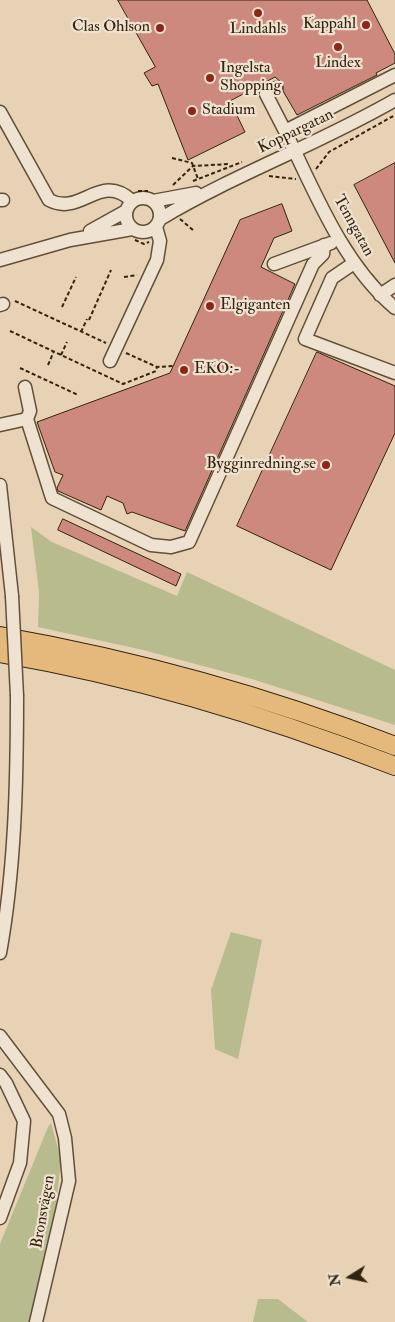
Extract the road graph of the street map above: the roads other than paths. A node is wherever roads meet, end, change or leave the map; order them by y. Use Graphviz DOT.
graph roads {
  1 [pos="395,75"];
  2 [pos="276,88"];
  3 [pos="395,100"];
  4 [pos="0,112"];
  5 [pos="285,131"];
  6 [pos="295,151"];
  7 [pos="210,189"];
  8 [pos="152,196"];
  9 [pos="128,203"];
  10 [pos="158,223"];
  11 [pos="141,238"];
  12 [pos="70,240"];
  13 [pos="340,240"];
  14 [pos="324,246"];
  15 [pos="159,252"];
  16 [pos="0,260"];
  17 [pos="354,263"];
  18 [pos="274,264"];
  19 [pos="395,285"];
  20 [pos="380,295"];
  21 [pos="395,308"];
  22 [pos="110,361"];
  23 [pos="395,373"];
  24 [pos="25,387"];
  25 [pos="27,419"];
  26 [pos="0,425"];
  27 [pos="0,485"];
  28 [pos="0,636"];
  29 [pos="0,653"];
  30 [pos="395,746"];
  31 [pos="395,766"];
  32 [pos="5,870"];
  33 [pos="0,954"];
  34 [pos="0,1036"];
  35 [pos="0,1075"];
  36 [pos="0,1218"];
  37 [pos="36,1322"];
  1 -- 5 [label="street"];
  2 -- 5 [label="street, Tenngatan"];
  3 -- 6 [label="street, Koppargatan"];
  4 -- 9 [label="street"];
  5 -- 6 [label="street, Tenngatan"];
  6 -- 7 [label="street, Koppargatan"];
  6 -- 13 [label="street, Tenngatan"];
  7 -- 8 [label="street, Koppargatan"];
  7 -- 10 [label="street, Koppargatan"];
  8 -- 9 [label="street"];
  8 -- 10 [label="street"];
  9 -- 11 [label="street"];
  9 -- 12 [label="street"];
  10 -- 11 [label="street"];
  10 -- 15 [label="street"];
  11 -- 12 [label="street"];
  11 -- 15 [label="street"];
  12 -- 16 [label="street"];
  13 -- 14 [label="street"];
  13 -- 17 [label="street, Tenngatan"];
  14 -- 18 [label="street"];
  14 -- 25 [label="street"];
  15 -- 22 [label="street"];
  17 -- 20 [label="street, Tenngatan"];
  17 -- 23 [label="street"];
  19 -- 20 [label="street"];
  20 -- 21 [label="street, Tenngatan"];
  24 -- 25 [label="street"];
  25 -- 26 [label="street"];
  27 -- 32 [label="street, bridge"];
  28 -- 30 [label="highway"];
  29 -- 31 [label="highway"];
  32 -- 33 [label="street"];
  34 -- 37 [label="street, Bronsvägen"];
  35 -- 36 [label="street"];
}
